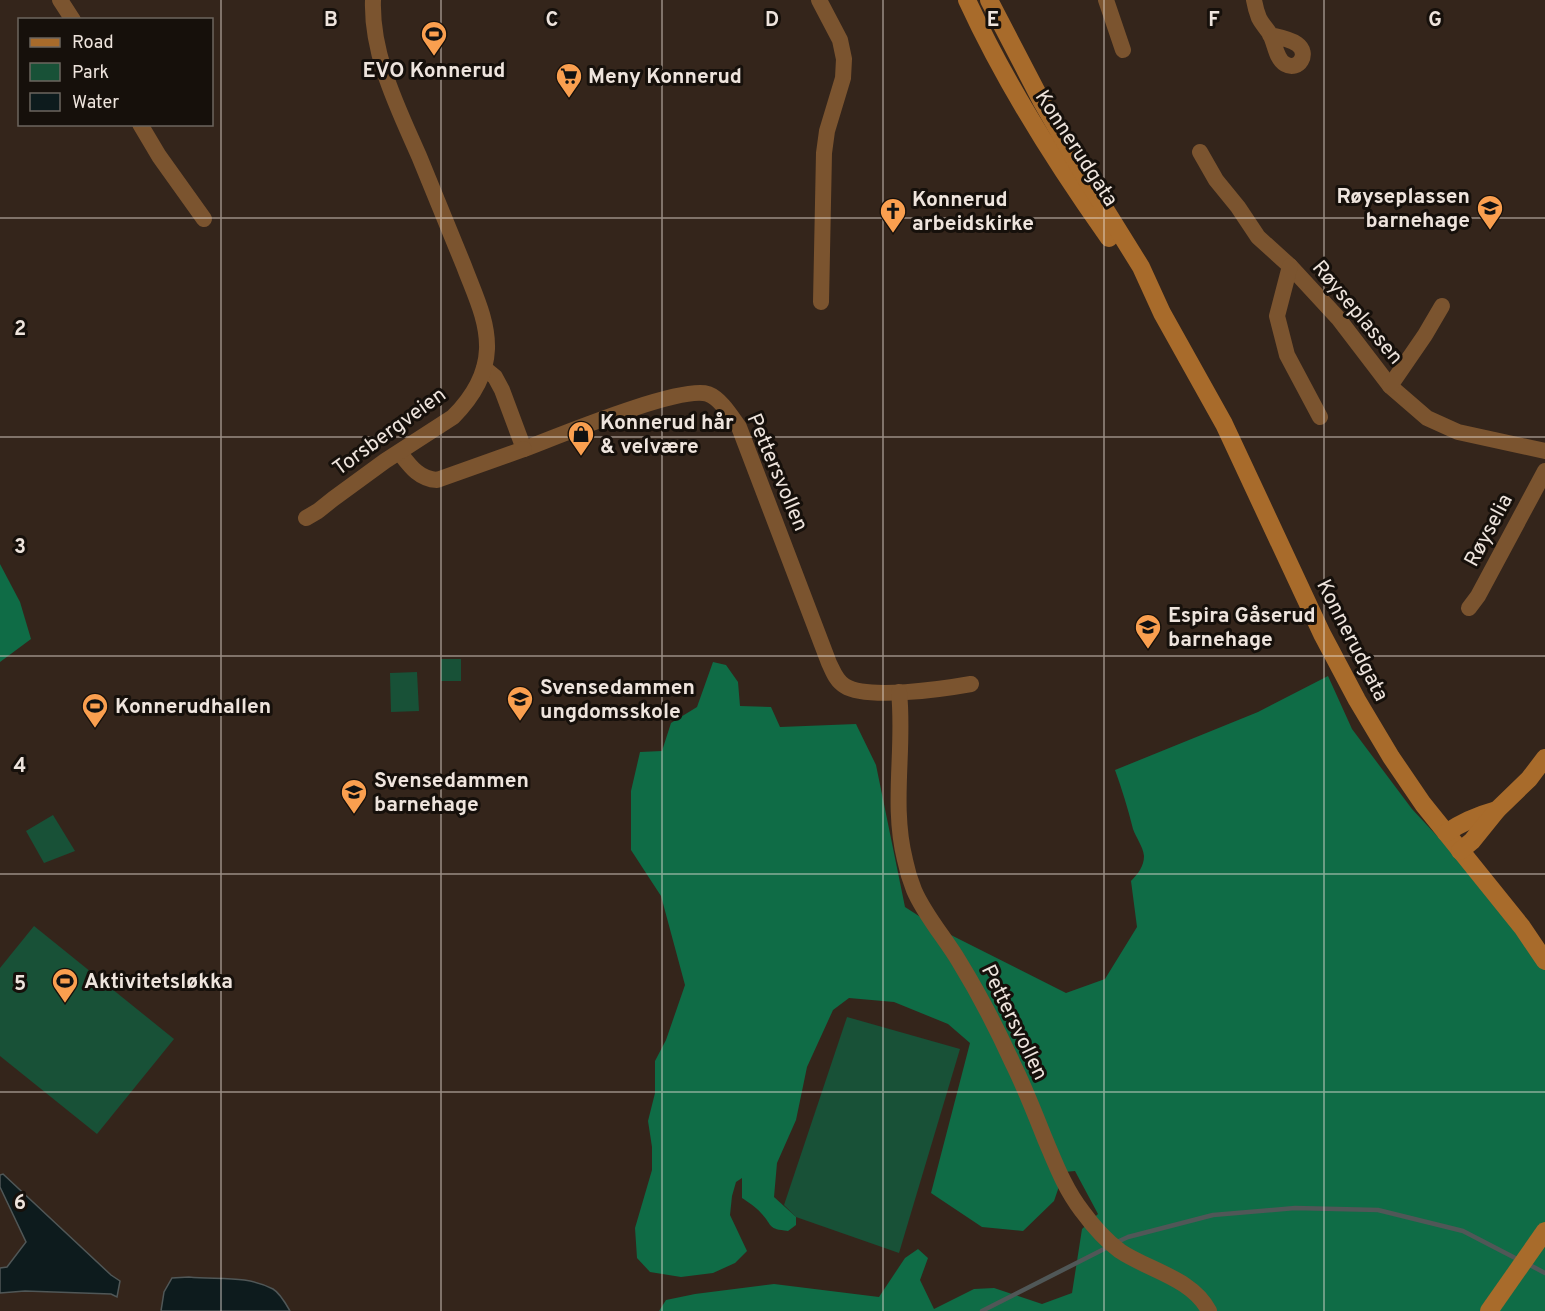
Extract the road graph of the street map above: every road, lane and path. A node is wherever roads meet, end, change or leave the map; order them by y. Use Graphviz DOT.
graph roads {
  1 [pos="60,0"];
  2 [pos="373,0"];
  3 [pos="819,0"];
  4 [pos="967,0"];
  5 [pos="989,0"];
  6 [pos="1106,0"];
  7 [pos="1254,0"];
  8 [pos="72,18"];
  9 [pos="1270,35"];
  10 [pos="1123,50"];
  11 [pos="141,126"];
  12 [pos="1200,152"];
  13 [pos="204,219"];
  14 [pos="1290,266"];
  15 [pos="821,302"];
  16 [pos="1442,306"];
  17 [pos="1162,313"];
  18 [pos="484,368"];
  19 [pos="1390,386"];
  20 [pos="1320,417"];
  21 [pos="524,450"];
  22 [pos="1545,451"];
  23 [pos="400,453"];
  24 [pos="1545,471"];
  25 [pos="306,518"];
  26 [pos="1469,608"];
  27 [pos="971,684"];
  28 [pos="899,692"];
  29 [pos="1545,758"];
  30 [pos="1497,810"];
  31 [pos="1446,833"];
  32 [pos="1460,851"];
  33 [pos="1545,961"];
  34 [pos="1541,1237"];
  35 [pos="1209,1311"];
  36 [pos="1489,1311"];
  1 -- 8 [label="street"];
  2 -- 18 [label="street"];
  3 -- 15 [label="street"];
  4 -- 17 [label="main road, Konnerudgata"];
  5 -- 17 [label="main road, Konnerudgata"];
  6 -- 10 [label="street"];
  7 -- 9 [label="street"];
  11 -- 13 [label="street"];
  12 -- 14 [label="street, Røyseplassen"];
  14 -- 19 [label="street, Røyseplassen"];
  14 -- 20 [label="street, Røyseplassen"];
  16 -- 19 [label="street, Røyseplassen"];
  17 -- 31 [label="main road, Konnerudgata"];
  18 -- 21 [label="street"];
  18 -- 23 [label="street, Torsbergveien"];
  19 -- 22 [label="street, Røyseplassen"];
  21 -- 23 [label="street, Pettersvollen"];
  21 -- 28 [label="street, Pettersvollen"];
  23 -- 25 [label="street, Torsbergveien"];
  24 -- 26 [label="street, Røyselia"];
  27 -- 28 [label="street, Pettersvollen"];
  28 -- 35 [label="street, Pettersvollen"];
  29 -- 30 [label="main road"];
  30 -- 31 [label="main road"];
  30 -- 32 [label="main road"];
  31 -- 32 [label="main road, Konnerudgata"];
  32 -- 33 [label="main road, Konnerudgata"];
  34 -- 36 [label="main road"];
}
